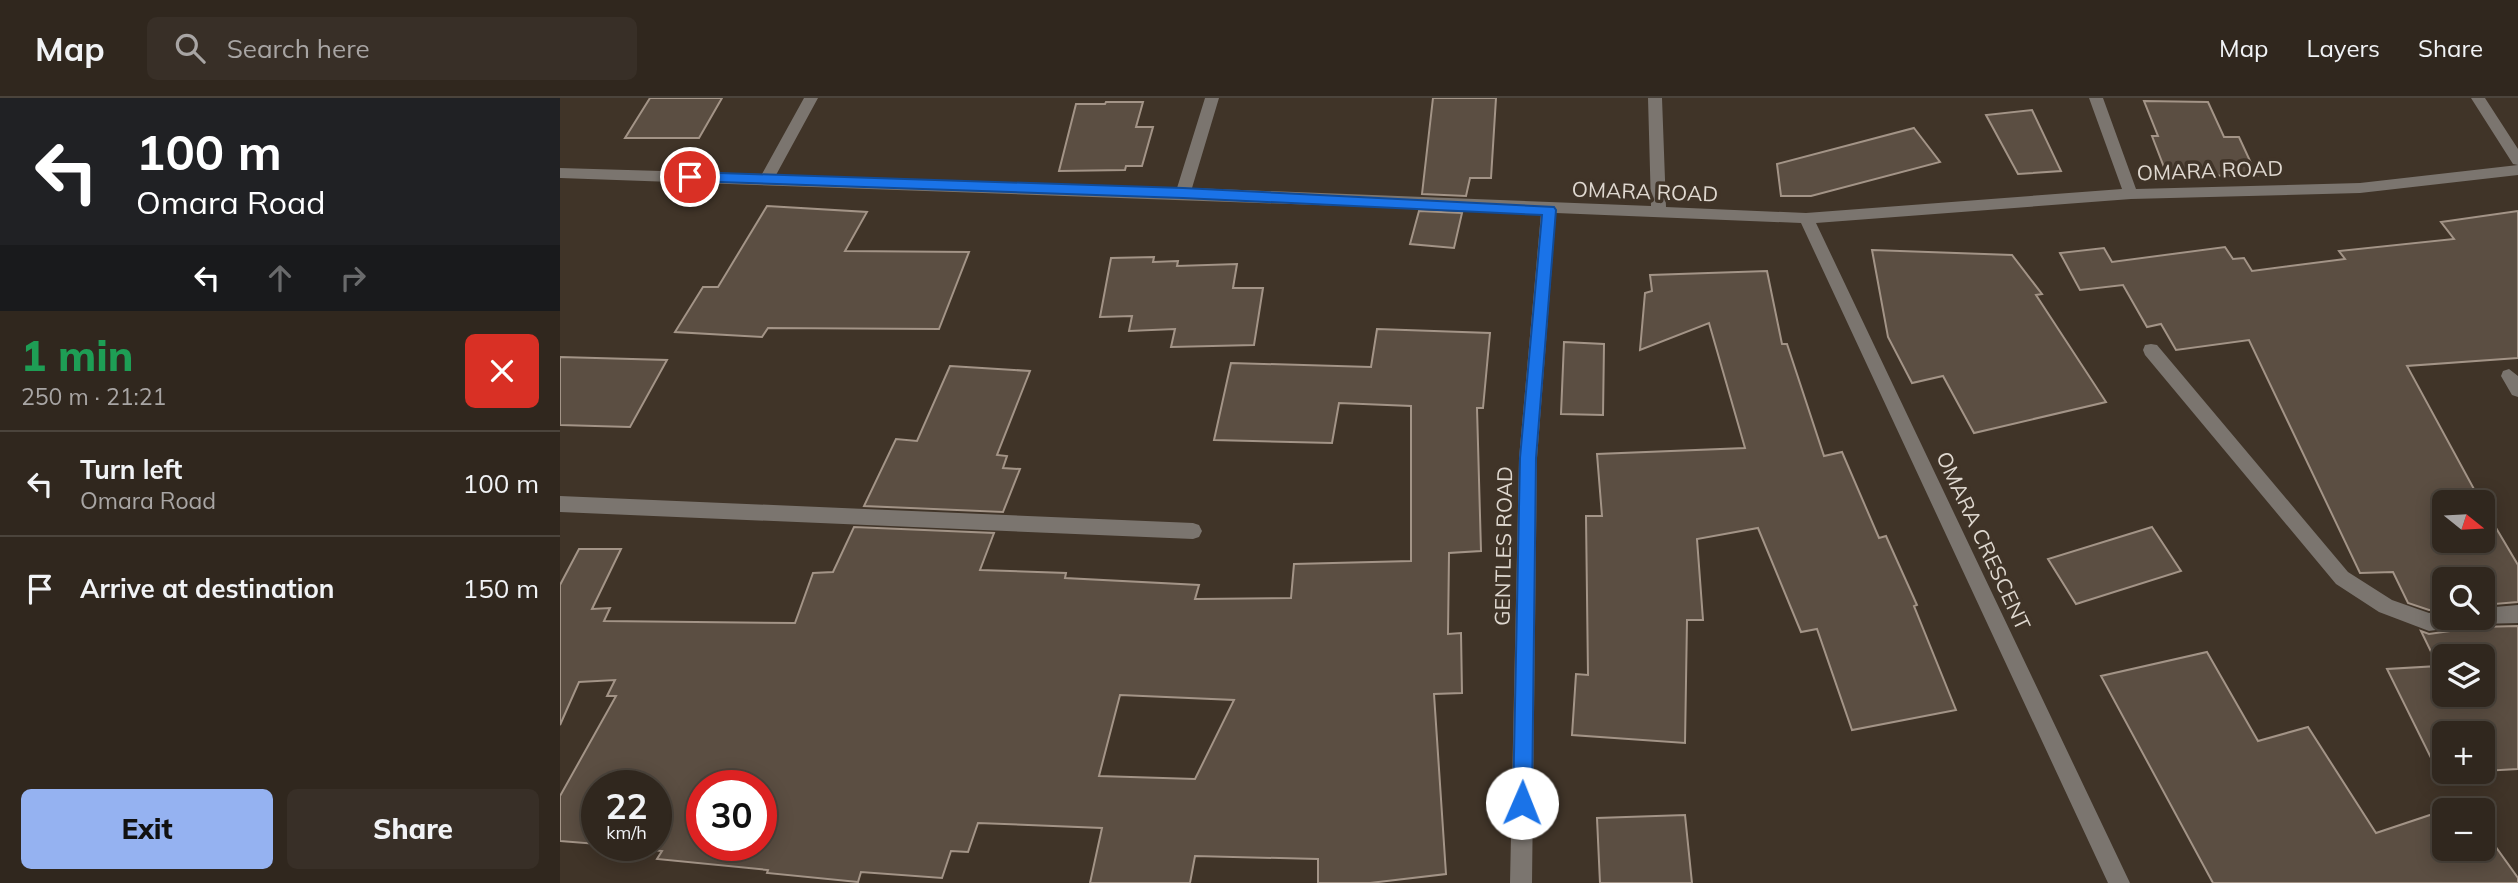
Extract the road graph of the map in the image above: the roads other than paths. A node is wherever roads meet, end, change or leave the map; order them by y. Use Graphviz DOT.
graph roads {
  1 [pos="811,98"];
  2 [pos="1212,98"];
  3 [pos="1654,98"];
  4 [pos="2096,98"];
  5 [pos="2478,98"];
  6 [pos="2518,160"];
  7 [pos="2518,170"];
  8 [pos="560,173"];
  9 [pos="767,179"];
  10 [pos="1183,193"];
  11 [pos="2131,194"];
  12 [pos="1549,210"];
  13 [pos="1659,213"];
  14 [pos="1806,219"];
  15 [pos="2151,350"];
  16 [pos="560,504"];
  17 [pos="1193,531"];
  18 [pos="2518,614"];
  19 [pos="2495,616"];
  20 [pos="2432,622"];
  21 [pos="1521,883"];
  22 [pos="2119,883"];
  1 -- 9 [label="street"];
  2 -- 10 [label="street"];
  3 -- 13 [label="street"];
  4 -- 11 [label="street"];
  5 -- 6 [label="street"];
  7 -- 11 [label="street, OMARA ROAD"];
  8 -- 9 [label="street, OMARA ROAD"];
  9 -- 10 [label="street, OMARA ROAD"];
  10 -- 12 [label="street, OMARA ROAD"];
  11 -- 14 [label="street, OMARA ROAD"];
  12 -- 13 [label="street, OMARA ROAD"];
  12 -- 21 [label="street, GENTLES ROAD"];
  13 -- 14 [label="street, OMARA ROAD"];
  14 -- 22 [label="street, OMARA CRESCENT"];
  15 -- 20 [label="street"];
  16 -- 17 [label="street"];
  18 -- 19 [label="street"];
}
